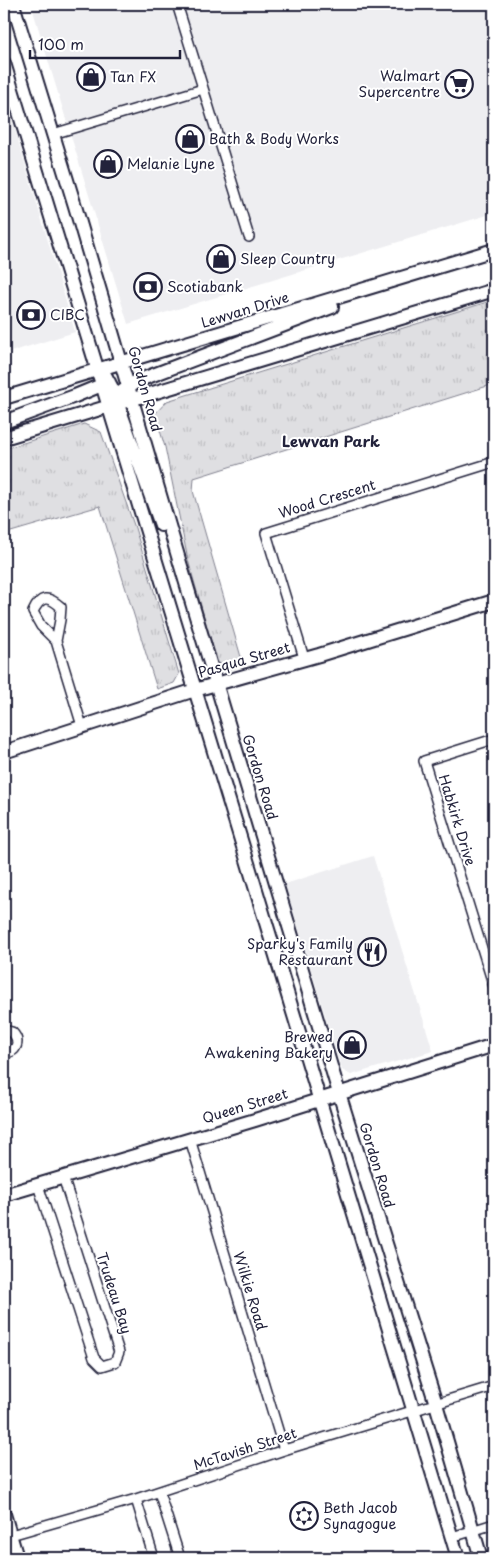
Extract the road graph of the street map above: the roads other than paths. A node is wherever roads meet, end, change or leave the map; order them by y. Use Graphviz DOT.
graph roads {
  1 [pos="13,4"];
  2 [pos="177,4"];
  3 [pos="4,63"];
  4 [pos="203,89"];
  5 [pos="53,134"];
  6 [pos="249,237"];
  7 [pos="494,250"];
  8 [pos="442,266"];
  9 [pos="494,290"];
  10 [pos="122,362"];
  11 [pos="97,370"];
  12 [pos="106,383"];
  13 [pos="129,386"];
  14 [pos="4,398"];
  15 [pos="133,399"];
  16 [pos="114,403"];
  17 [pos="4,422"];
  18 [pos="4,438"];
  19 [pos="494,462"];
  20 [pos="180,563"];
  21 [pos="494,600"];
  22 [pos="56,641"];
  23 [pos="304,658"];
  24 [pos="216,683"];
  25 [pos="194,690"];
  26 [pos="82,726"];
  27 [pos="494,739"];
  28 [pos="4,752"];
  29 [pos="494,987"];
  30 [pos="4,1030"];
  31 [pos="494,1045"];
  32 [pos="4,1053"];
  33 [pos="339,1093"];
  34 [pos="318,1099"];
  35 [pos="190,1139"];
  36 [pos="63,1177"];
  37 [pos="38,1185"];
  38 [pos="4,1195"];
  39 [pos="494,1386"];
  40 [pos="436,1404"];
  41 [pos="414,1410"];
  42 [pos="284,1450"];
  43 [pos="159,1492"];
  44 [pos="136,1499"];
  45 [pos="4,1514"];
  46 [pos="494,1524"];
  47 [pos="473,1531"];
  48 [pos="7,1536"];
  49 [pos="452,1537"];
  50 [pos="17,1558"];
  51 [pos="154,1558"];
  52 [pos="180,1558"];
  53 [pos="458,1558"];
  54 [pos="481,1558"];
  1 -- 5 [label="main road, Gordon Road"];
  2 -- 4 [label="street"];
  3 -- 11 [label="main road"];
  4 -- 5 [label="street"];
  4 -- 6 [label="street"];
  5 -- 10 [label="main road, Gordon Road"];
  7 -- 8 [label="main road, Lewvan Drive"];
  8 -- 10 [label="main road, Lewvan Drive"];
  8 -- 13 [label="main road"];
  9 -- 15 [label="main road"];
  10 -- 11 [label="main road, Lewvan Drive"];
  10 -- 12 [label="main road"];
  10 -- 13 [label="main road, Gordon Road"];
  11 -- 12 [label="main road"];
  11 -- 14 [label="main road, Lewvan Drive"];
  12 -- 16 [label="main road"];
  12 -- 17 [label="main road"];
  13 -- 15 [label="main road, Gordon Road"];
  13 -- 16 [label="main road"];
  15 -- 16 [label="main road"];
  15 -- 20 [label="main road, Gordon Road"];
  16 -- 18 [label="main road"];
  16 -- 20 [label="main road"];
  16 -- 25 [label="main road"];
  19 -- 23 [label="street, Wood Crescent"];
  20 -- 24 [label="main road, Gordon Road"];
  21 -- 23 [label="main road, Pasqua Street"];
  22 -- 26 [label="street"];
  23 -- 24 [label="main road, Pasqua Street"];
  24 -- 25 [label="main road, Pasqua Street"];
  24 -- 33 [label="main road, Gordon Road"];
  25 -- 26 [label="main road, Pasqua Street"];
  25 -- 34 [label="main road"];
  26 -- 28 [label="main road, Pasqua Street"];
  27 -- 29 [label="street, Habkirk Drive"];
  30 -- 32 [label="street"];
  31 -- 33 [label="main road, Queen Street"];
  33 -- 34 [label="main road, Queen Street"];
  33 -- 40 [label="main road, Gordon Road"];
  34 -- 35 [label="main road, Queen Street"];
  34 -- 41 [label="main road"];
  35 -- 36 [label="main road, Queen Street"];
  35 -- 42 [label="street, Wilkie Road"];
  36 -- 37 [label="main road, Queen Street"];
  36 -- 37 [label="street, Trudeau Bay"];
  37 -- 38 [label="main road, Queen Street"];
  39 -- 40 [label="street, McTavish Street"];
  40 -- 41 [label="street, McTavish Street"];
  40 -- 47 [label="main road, Gordon Road"];
  41 -- 42 [label="street, McTavish Street"];
  41 -- 49 [label="main road"];
  42 -- 43 [label="street, McTavish Street"];
  43 -- 44 [label="street, McTavish Street"];
  43 -- 52 [label="street"];
  44 -- 48 [label="street, McTavish Street"];
  44 -- 51 [label="street"];
  45 -- 48 [label="main road"];
  46 -- 47 [label="street"];
  47 -- 49 [label="street"];
  47 -- 54 [label="main road, Gordon Road"];
  48 -- 50 [label="main road"];
  49 -- 53 [label="main road"];
}
